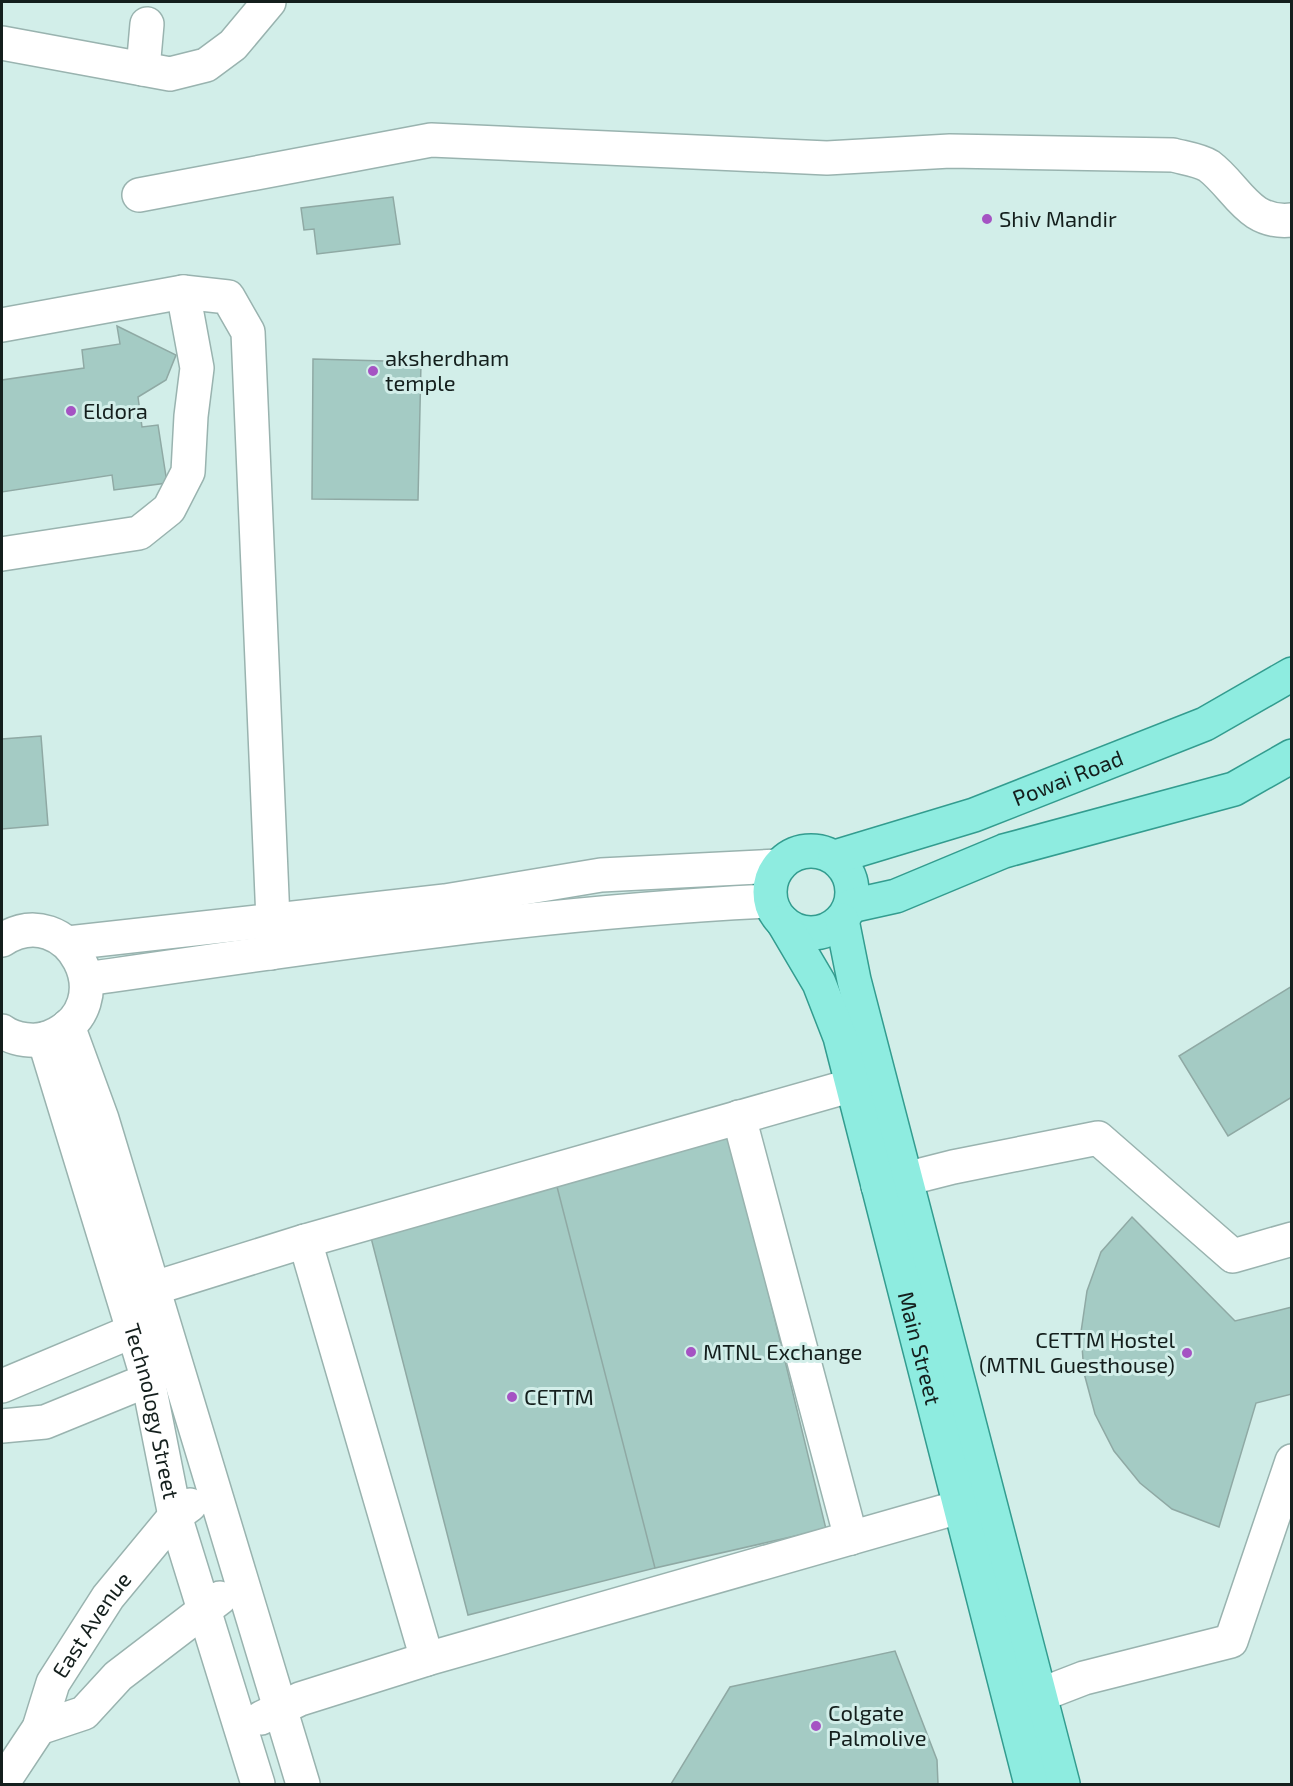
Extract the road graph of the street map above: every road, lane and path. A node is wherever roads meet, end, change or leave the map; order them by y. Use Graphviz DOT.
graph roads {
  1 [pos="269,2"];
  2 [pos="147,24"];
  3 [pos="2,44"];
  4 [pos="143,69"];
  5 [pos="139,195"];
  6 [pos="1292,220"];
  7 [pos="183,292"];
  8 [pos="2,325"];
  9 [pos="2,554"];
  10 [pos="1292,674"];
  11 [pos="1292,756"];
  12 [pos="835,857"];
  13 [pos="778,866"];
  14 [pos="777,911"];
  15 [pos="846,913"];
  16 [pos="273,920"];
  17 [pos="2,940"];
  18 [pos="68,943"];
  19 [pos="271,952"];
  20 [pos="87,979"];
  21 [pos="2,1030"];
  22 [pos="56,1033"];
  23 [pos="853,1085"];
  24 [pos="739,1117"];
  25 [pos="892,1183"];
  26 [pos="1292,1239"];
  27 [pos="305,1241"];
  28 [pos="143,1309"];
  29 [pos="148,1380"];
  30 [pos="2,1386"];
  31 [pos="2,1426"];
  32 [pos="1292,1461"];
  33 [pos="213,1486"];
  34 [pos="959,1507"];
  35 [pos="176,1516"];
  36 [pos="851,1538"];
  37 [pos="243,1582"];
  38 [pos="204,1608"];
  39 [pos="427,1659"];
  40 [pos="1025,1698"];
  41 [pos="281,1710"];
  42 [pos="240,1727"];
  43 [pos="39,1728"];
  44 [pos="2,1784"];
  45 [pos="258,1785"];
  46 [pos="303,1785"];
  47 [pos="1031,1785"];
  48 [pos="1063,1785"];
  1 -- 4 [label="street"];
  2 -- 4 [label="street"];
  3 -- 4 [label="street"];
  5 -- 6 [label="street"];
  7 -- 8 [label="street"];
  7 -- 9 [label="street"];
  7 -- 16 [label="street"];
  10 -- 12 [label="main road, Powai Road"];
  11 -- 15 [label="main road"];
  12 -- 13 [label="main road"];
  12 -- 15 [label="main road"];
  13 -- 14 [label="main road"];
  13 -- 16 [label="street"];
  14 -- 15 [label="main road"];
  14 -- 19 [label="street"];
  14 -- 23 [label="main road, Main Street"];
  15 -- 25 [label="main road, Main Street"];
  16 -- 18 [label="street"];
  16 -- 19 [label="street"];
  17 -- 18 [label="street"];
  18 -- 20 [label="street"];
  19 -- 20 [label="street"];
  20 -- 22 [label="street"];
  21 -- 22 [label="street"];
  22 -- 28 [label="street, Technology Street"];
  23 -- 24 [label="street"];
  23 -- 25 [label="main road, Main Street"];
  24 -- 27 [label="street"];
  24 -- 36 [label="street"];
  25 -- 26 [label="street"];
  25 -- 34 [label="main road, Main Street"];
  25 -- 40 [label="main road, Main Street"];
  27 -- 28 [label="street"];
  27 -- 39 [label="street"];
  28 -- 29 [label="street, Technology Street"];
  28 -- 30 [label="street"];
  28 -- 33 [label="street"];
  29 -- 31 [label="street"];
  29 -- 35 [label="street, Technology Street"];
  32 -- 40 [label="street"];
  33 -- 35 [label="street, East Avenue"];
  33 -- 37 [label="street"];
  34 -- 36 [label="street"];
  34 -- 40 [label="main road, Main Street"];
  35 -- 38 [label="street, Technology Street"];
  35 -- 43 [label="street, East Avenue"];
  36 -- 39 [label="street"];
  37 -- 38 [label="street"];
  37 -- 41 [label="street"];
  38 -- 42 [label="street, Technology Street"];
  38 -- 43 [label="street"];
  39 -- 41 [label="street"];
  40 -- 47 [label="main road, Main Street"];
  40 -- 48 [label="main road, Main Street"];
  41 -- 42 [label="street"];
  41 -- 46 [label="street"];
  42 -- 45 [label="street, Technology Street"];
  43 -- 44 [label="street, East Avenue"];
}
